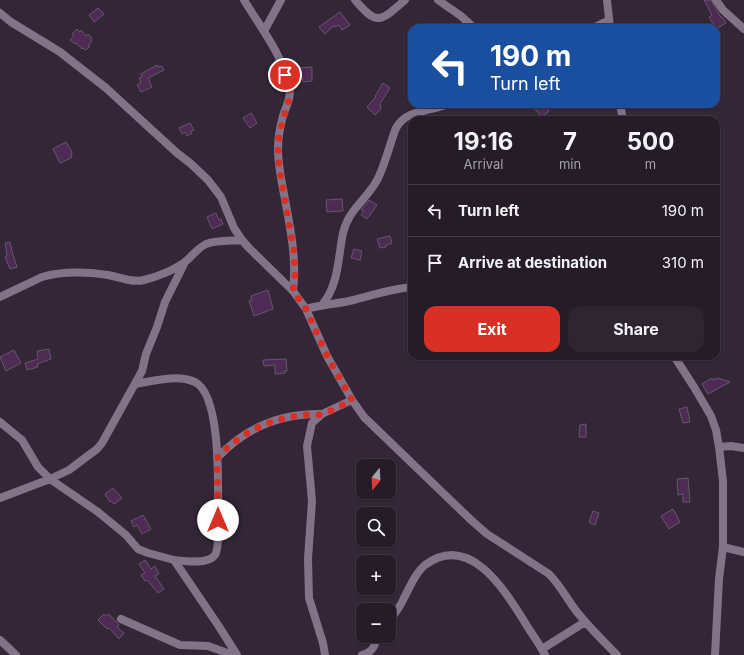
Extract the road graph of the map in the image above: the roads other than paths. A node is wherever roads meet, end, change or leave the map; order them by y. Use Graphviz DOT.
graph roads {
  1 [pos="244,0"];
  2 [pos="281,0"];
  3 [pos="355,0"];
  4 [pos="405,0"];
  5 [pos="438,0"];
  6 [pos="606,0"];
  7 [pos="716,0"];
  8 [pos="0,13"];
  9 [pos="470,24"];
  10 [pos="609,24"];
  11 [pos="744,29"];
  12 [pos="264,31"];
  13 [pos="434,108"];
  14 [pos="242,240"];
  15 [pos="185,262"];
  16 [pos="408,288"];
  17 [pos="293,291"];
  18 [pos="0,297"];
  19 [pos="322,305"];
  20 [pos="306,309"];
  21 [pos="677,360"];
  22 [pos="135,384"];
  23 [pos="352,400"];
  24 [pos="322,414"];
  25 [pos="0,422"];
  26 [pos="719,447"];
  27 [pos="744,448"];
  28 [pos="217,458"];
  29 [pos="50,479"];
  30 [pos="0,498"];
  31 [pos="723,547"];
  32 [pos="744,552"];
  33 [pos="174,560"];
  34 [pos="396,612"];
  35 [pos="121,619"];
  36 [pos="585,622"];
  37 [pos="0,640"];
  38 [pos="376,643"];
  39 [pos="544,652"];
  40 [pos="16,655"];
  41 [pos="233,655"];
  42 [pos="237,655"];
  43 [pos="325,655"];
  44 [pos="362,655"];
  45 [pos="618,655"];
  46 [pos="715,655"];
  1 -- 12 [label="street"];
  2 -- 12 [label="street"];
  3 -- 4 [label="street"];
  5 -- 9 [label="street"];
  6 -- 10 [label="street"];
  7 -- 11 [label="street"];
  8 -- 14 [label="street"];
  12 -- 17 [label="street"];
  13 -- 19 [label="street"];
  14 -- 15 [label="street"];
  14 -- 17 [label="street"];
  15 -- 18 [label="street"];
  15 -- 22 [label="street"];
  16 -- 19 [label="street"];
  17 -- 20 [label="street"];
  19 -- 20 [label="street"];
  20 -- 23 [label="street"];
  21 -- 26 [label="street"];
  22 -- 28 [label="street"];
  22 -- 29 [label="street"];
  23 -- 24 [label="street"];
  23 -- 36 [label="street"];
  24 -- 28 [label="street"];
  24 -- 43 [label="street"];
  25 -- 29 [label="street"];
  26 -- 27 [label="street"];
  26 -- 31 [label="street"];
  28 -- 33 [label="street"];
  29 -- 30 [label="street"];
  29 -- 33 [label="street"];
  31 -- 32 [label="street"];
  31 -- 46 [label="street"];
  33 -- 42 [label="street"];
  34 -- 39 [label="street"];
  35 -- 41 [label="street"];
  36 -- 39 [label="street"];
  36 -- 45 [label="street"];
  37 -- 40 [label="street"];
  38 -- 44 [label="street"];
}
